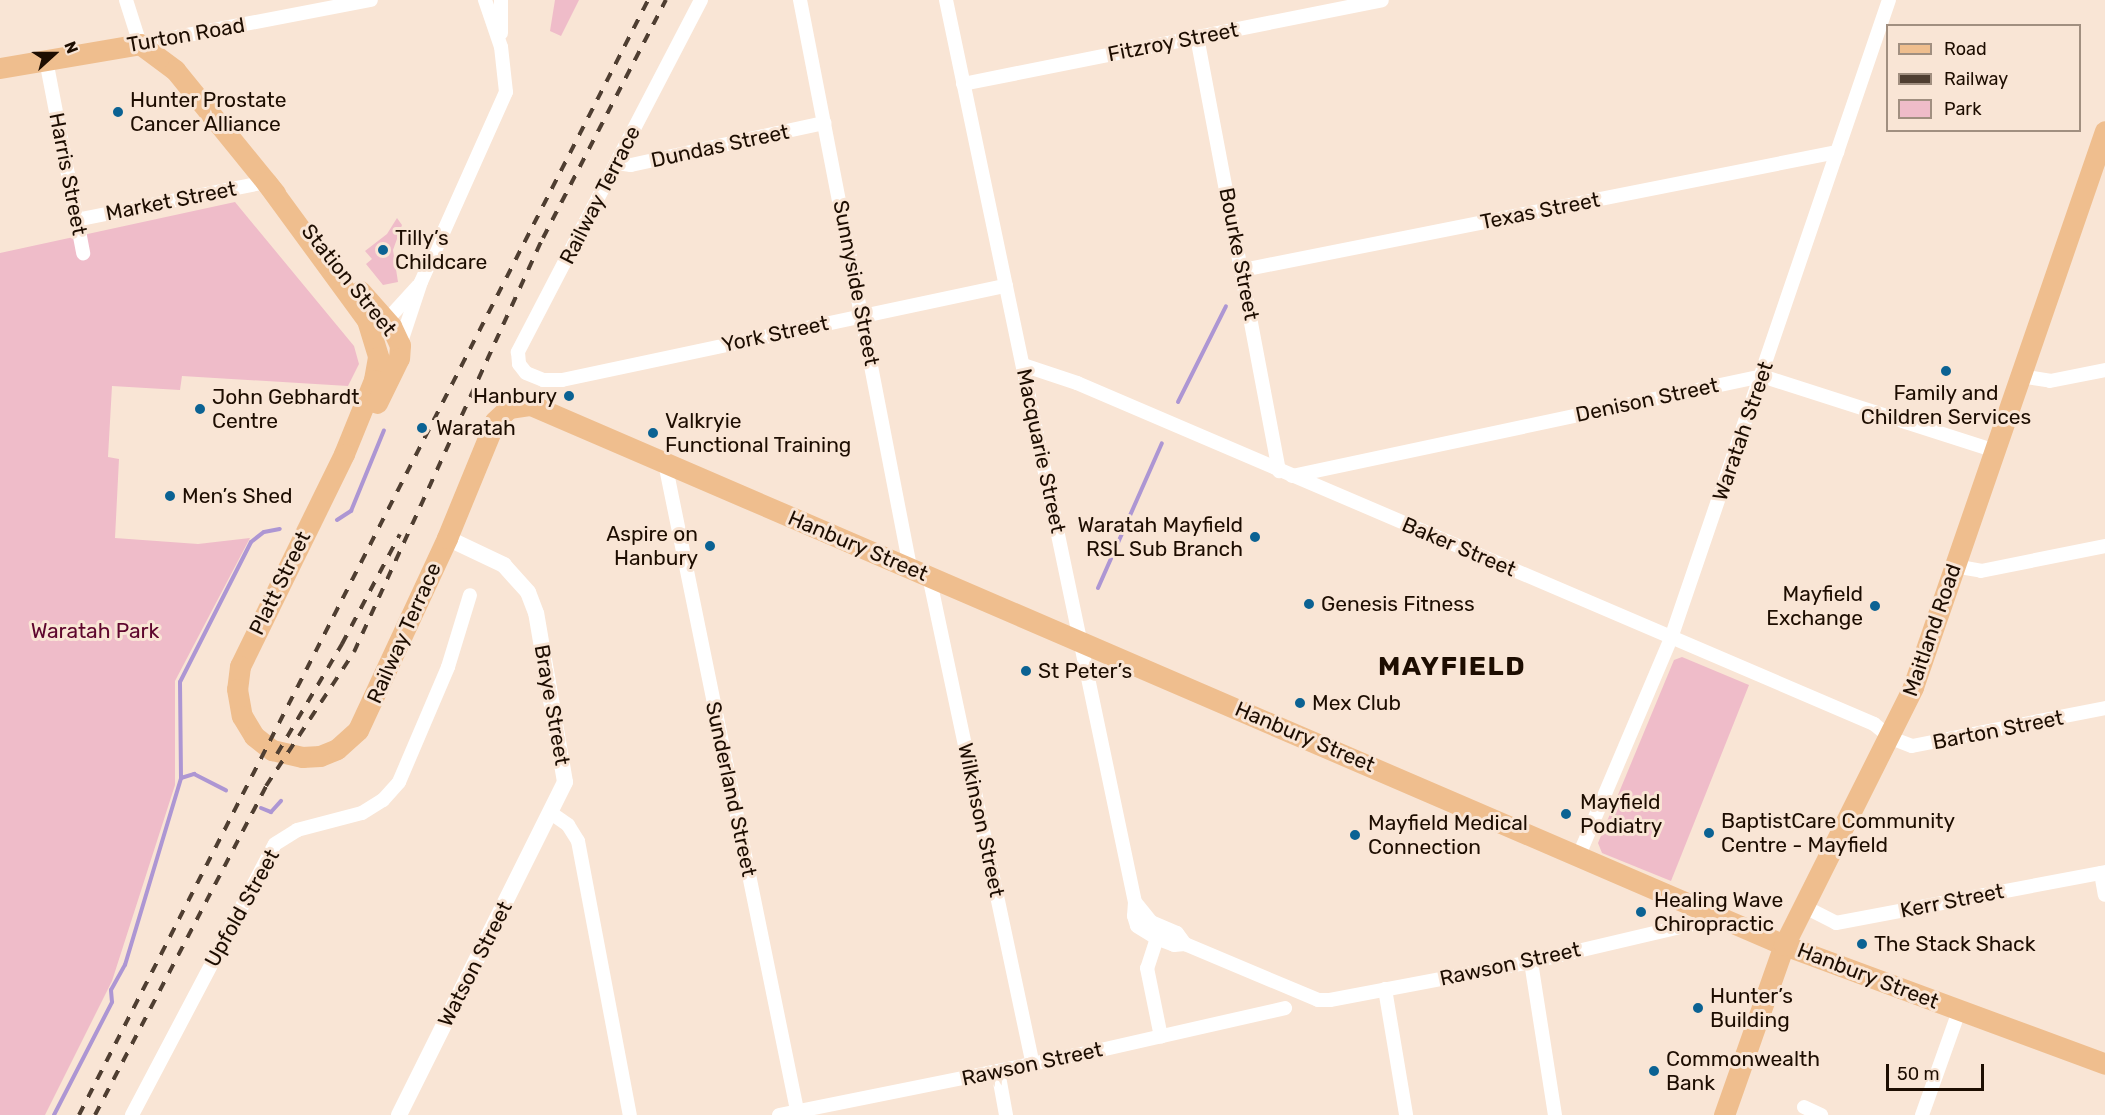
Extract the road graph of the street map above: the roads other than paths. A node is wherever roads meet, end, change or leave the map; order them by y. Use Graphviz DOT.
graph roads {
  1 [pos="126,0"];
  2 [pos="371,0"];
  3 [pos="485,0"];
  4 [pos="501,0"];
  5 [pos="701,0"];
  6 [pos="800,0"];
  7 [pos="946,0"];
  8 [pos="1889,0"];
  9 [pos="1374,1"];
  10 [pos="1197,37"];
  11 [pos="140,44"];
  12 [pos="501,47"];
  13 [pos="46,60"];
  14 [pos="0,68"];
  15 [pos="963,84"];
  16 [pos="824,123"];
  17 [pos="2105,131"];
  18 [pos="1837,152"];
  19 [pos="616,163"];
  20 [pos="2098,170"];
  21 [pos="266,182"];
  22 [pos="76,220"];
  23 [pos="83,253"];
  24 [pos="1243,270"];
  25 [pos="421,282"];
  26 [pos="1006,286"];
  27 [pos="863,315"];
  28 [pos="387,320"];
  29 [pos="400,345"];
  30 [pos="1023,365"];
  31 [pos="2105,370"];
  32 [pos="1762,376"];
  33 [pos="2020,376"];
  34 [pos="543,380"];
  35 [pos="378,383"];
  36 [pos="509,408"];
  37 [pos="1995,451"];
  38 [pos="665,463"];
  39 [pos="1285,473"];
  40 [pos="447,538"];
  41 [pos="2105,546"];
  42 [pos="1954,566"];
  43 [pos="920,572"];
  44 [pos="470,595"];
  45 [pos="1671,638"];
  46 [pos="1081,641"];
  47 [pos="2105,708"];
  48 [pos="242,716"];
  49 [pos="1891,738"];
  50 [pos="551,813"];
  51 [pos="1579,855"];
  52 [pos="2103,872"];
  53 [pos="2105,895"];
  54 [pos="1803,906"];
  55 [pos="1724,916"];
  56 [pos="1159,933"];
  57 [pos="1784,945"];
  58 [pos="1531,962"];
  59 [pos="1385,989"];
  60 [pos="1285,1008"];
  61 [pos="1959,1011"];
  62 [pos="1161,1037"];
  63 [pos="1033,1064"];
  64 [pos="2105,1064"];
  65 [pos="998,1071"];
  66 [pos="1804,1107"];
  67 [pos="797,1113"];
  68 [pos="132,1115"];
  69 [pos="399,1115"];
  70 [pos="630,1115"];
  71 [pos="779,1115"];
  72 [pos="1006,1115"];
  73 [pos="1406,1115"];
  74 [pos="1555,1115"];
  75 [pos="1724,1115"];
  76 [pos="1821,1115"];
  77 [pos="1922,1115"];
  1 -- 11 [label="street"];
  2 -- 11 [label="street, Turton Road"];
  3 -- 12 [label="street"];
  4 -- 12 [label="street"];
  5 -- 19 [label="street, Railway Terrace"];
  6 -- 16 [label="street, Sunnyside Street"];
  7 -- 15 [label="street, Macquarie Street"];
  8 -- 18 [label="street, Waratah Street"];
  9 -- 10 [label="street, Fitzroy Street"];
  10 -- 15 [label="street, Fitzroy Street"];
  10 -- 24 [label="street, Bourke Street"];
  11 -- 13 [label="main road, Turton Road"];
  11 -- 21 [label="main road, Station Street"];
  12 -- 25 [label="street"];
  13 -- 14 [label="main road, Turton Road"];
  13 -- 22 [label="street, Harris Street"];
  15 -- 26 [label="street, Macquarie Street"];
  16 -- 19 [label="street, Dundas Street"];
  16 -- 27 [label="street, Sunnyside Street"];
  17 -- 20 [label="main road, Maitland Road"];
  18 -- 24 [label="street, Texas Street"];
  18 -- 32 [label="street, Waratah Street"];
  19 -- 34 [label="street, Railway Terrace"];
  20 -- 33 [label="main road, Maitland Road"];
  21 -- 22 [label="street, Market Street"];
  21 -- 28 [label="main road, Station Street"];
  21 -- 35 [label="main road, Station Street"];
  22 -- 23 [label="street, Harris Street"];
  24 -- 39 [label="street, Bourke Street"];
  25 -- 28 [label="street"];
  25 -- 29 [label="street"];
  26 -- 27 [label="street, York Street"];
  26 -- 30 [label="street, Macquarie Street"];
  27 -- 34 [label="street, York Street"];
  27 -- 43 [label="street, Sunnyside Street"];
  28 -- 29 [label="main road, Station Street"];
  28 -- 35 [label="main road"];
  29 -- 35 [label="main road, Station Street"];
  30 -- 39 [label="street, Baker Street"];
  30 -- 46 [label="street, Macquarie Street"];
  31 -- 33 [label="street"];
  32 -- 37 [label="street, Denison Street"];
  32 -- 39 [label="street, Denison Street"];
  32 -- 45 [label="street, Waratah Street"];
  33 -- 37 [label="main road, Maitland Road"];
  35 -- 48 [label="main road, Platt Street"];
  36 -- 38 [label="main road, Hanbury Street"];
  36 -- 40 [label="main road, Railway Terrace"];
  37 -- 42 [label="main road, Maitland Road"];
  38 -- 43 [label="main road, Hanbury Street"];
  38 -- 67 [label="street, Sunderland Street"];
  39 -- 45 [label="street, Baker Street"];
  40 -- 48 [label="main road, Railway Terrace"];
  40 -- 50 [label="street, Braye Street"];
  41 -- 42 [label="street"];
  42 -- 49 [label="main road, Maitland Road"];
  43 -- 46 [label="main road, Hanbury Street"];
  43 -- 63 [label="street, Wilkinson Street"];
  44 -- 68 [label="street, Upfold Street"];
  45 -- 49 [label="street, Baker Street"];
  45 -- 51 [label="street, Waratah Street"];
  46 -- 51 [label="main road, Hanbury Street"];
  46 -- 56 [label="street, Macquarie Street"];
  47 -- 49 [label="street, Barton Street"];
  49 -- 54 [label="main road, Maitland Road"];
  50 -- 69 [label="street, Watson Street"];
  50 -- 70 [label="street"];
  51 -- 55 [label="main road, Hanbury Street"];
  52 -- 53 [label="street"];
  52 -- 54 [label="street, Kerr Street"];
  54 -- 57 [label="main road, Maitland Road"];
  55 -- 57 [label="main road, Hanbury Street"];
  55 -- 58 [label="street, Rawson Street"];
  56 -- 59 [label="street, Rawson Street"];
  56 -- 62 [label="street"];
  57 -- 61 [label="main road, Hanbury Street"];
  57 -- 75 [label="main road, Maitland Road"];
  58 -- 59 [label="street, Rawson Street"];
  58 -- 74 [label="street"];
  59 -- 73 [label="street"];
  60 -- 62 [label="street, Rawson Street"];
  61 -- 64 [label="main road, Hanbury Street"];
  61 -- 77 [label="street"];
  62 -- 63 [label="street, Rawson Street"];
  63 -- 65 [label="street, Rawson Street"];
  65 -- 67 [label="street, Rawson Street"];
  65 -- 72 [label="street"];
  66 -- 76 [label="street"];
  67 -- 71 [label="street, Rawson Street"];
}
